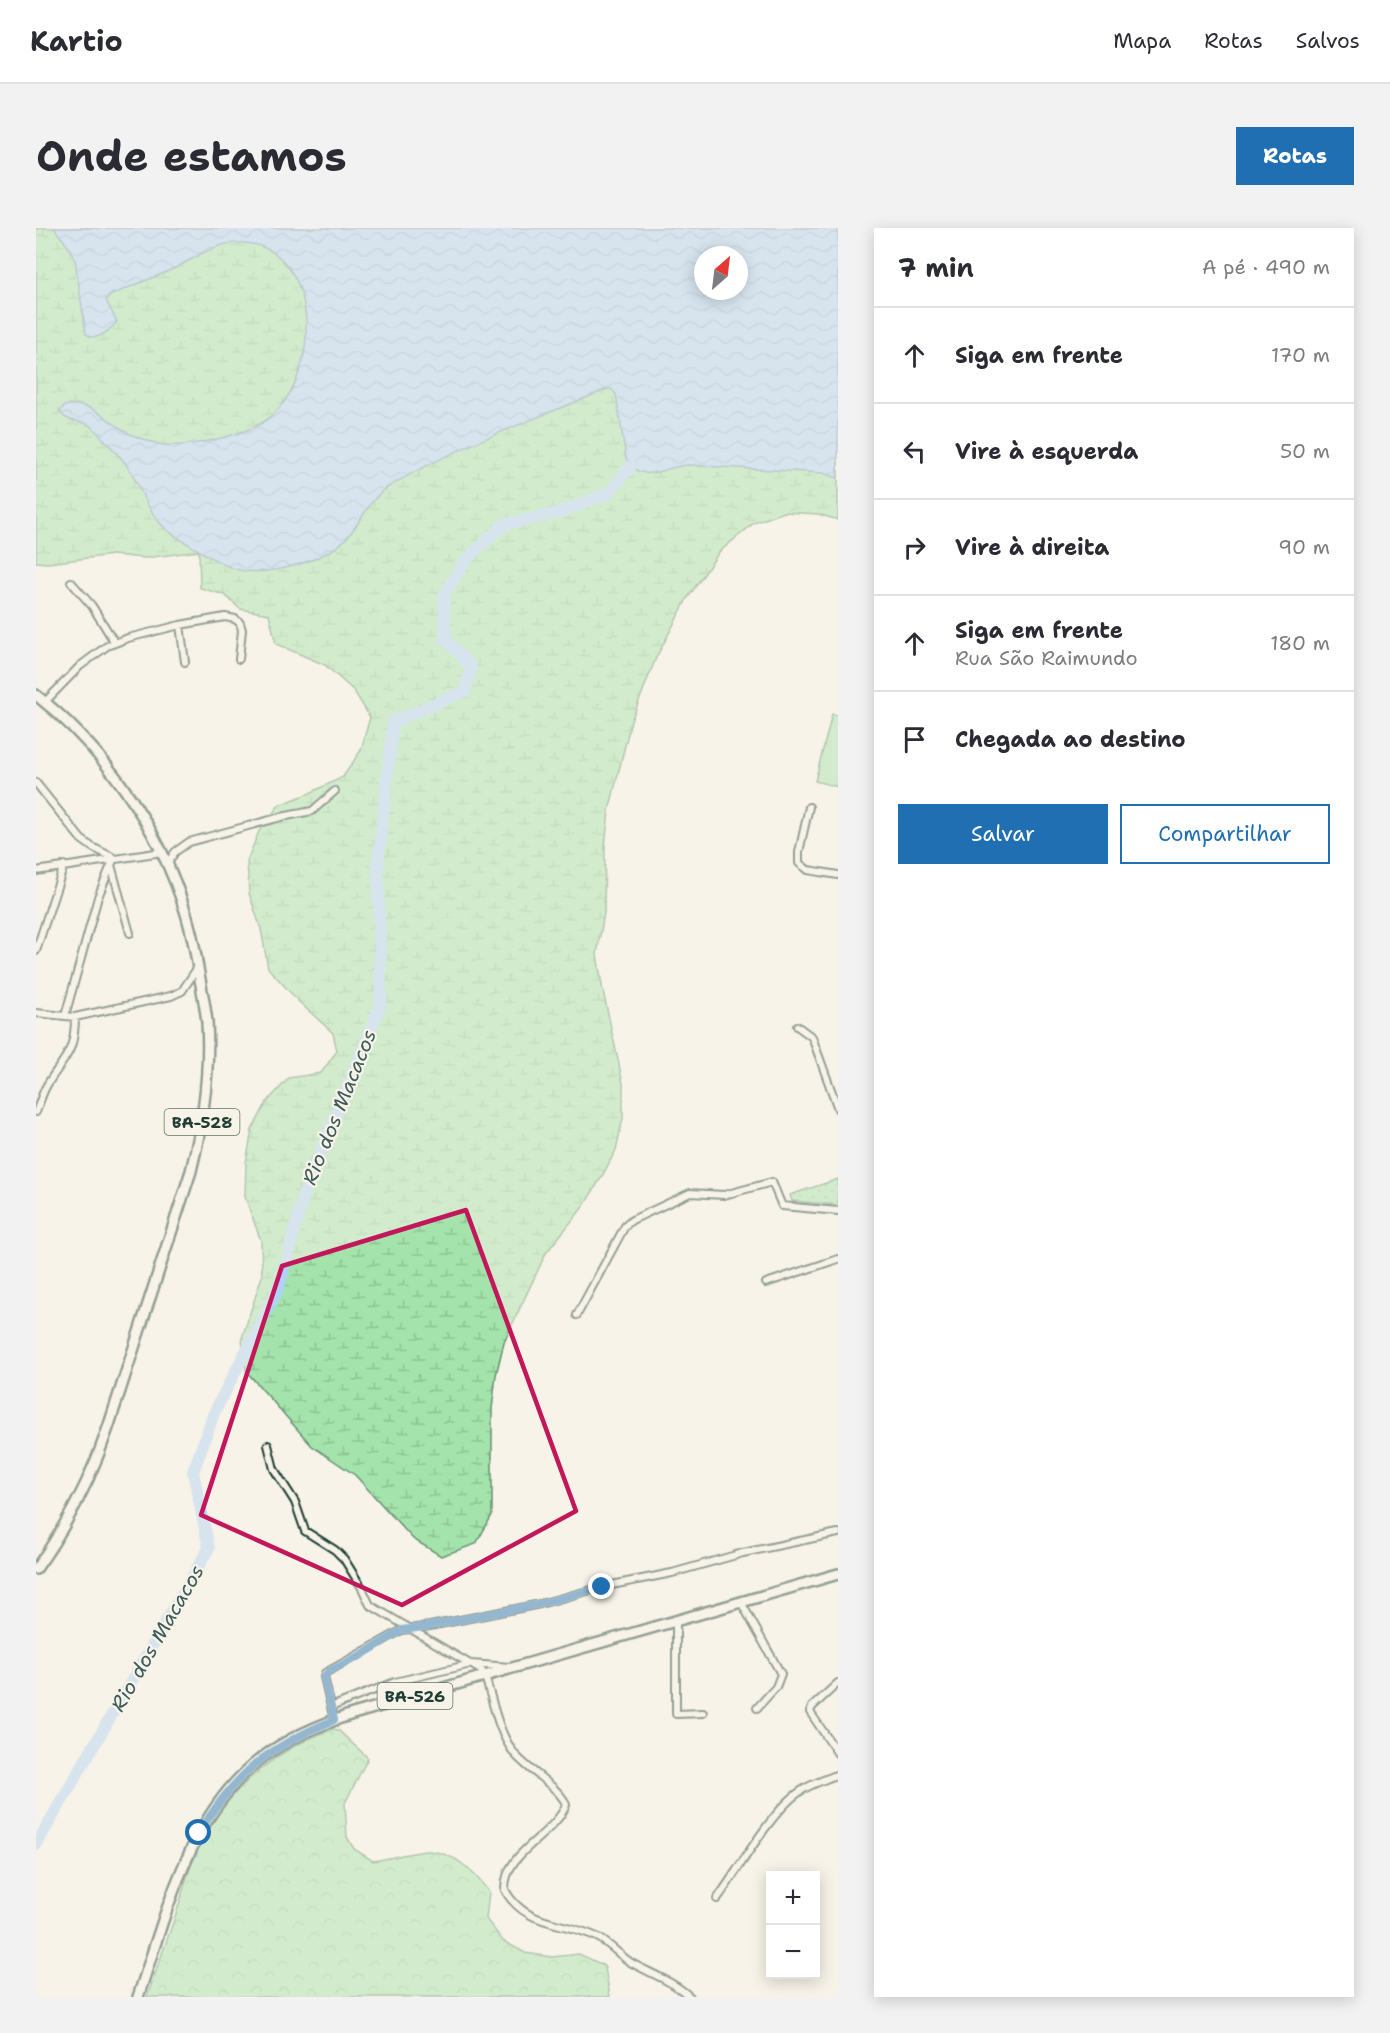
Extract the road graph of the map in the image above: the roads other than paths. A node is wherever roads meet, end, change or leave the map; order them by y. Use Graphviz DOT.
graph roads {
  1 [pos="71,582"];
  2 [pos="180,625"];
  3 [pos="116,643"];
  4 [pos="239,659"];
  5 [pos="185,662"];
  6 [pos="36,696"];
  7 [pos="45,702"];
  8 [pos="37,786"];
  9 [pos="335,791"];
  10 [pos="809,807"];
  11 [pos="162,852"];
  12 [pos="112,861"];
  13 [pos="167,865"];
  14 [pos="64,866"];
  15 [pos="36,871"];
  16 [pos="838,875"];
  17 [pos="130,933"];
  18 [pos="36,951"];
  19 [pos="198,968"];
  20 [pos="36,1013"];
  21 [pos="65,1016"];
  22 [pos="75,1017"];
  23 [pos="797,1026"];
  24 [pos="838,1109"];
  25 [pos="36,1112"];
  26 [pos="838,1211"];
  27 [pos="838,1259"];
  28 [pos="766,1283"];
  29 [pos="577,1316"];
  30 [pos="268,1445"];
  31 [pos="838,1533"];
  32 [pos="36,1569"];
  33 [pos="838,1574"];
  34 [pos="741,1602"];
  35 [pos="676,1621"];
  36 [pos="412,1628"];
  37 [pos="471,1664"];
  38 [pos="516,1667"];
  39 [pos="485,1675"];
  40 [pos="838,1683"];
  41 [pos="331,1707"];
  42 [pos="757,1708"];
  43 [pos="703,1713"];
  44 [pos="334,1720"];
  45 [pos="838,1754"];
  46 [pos="838,1774"];
  47 [pos="717,1899"];
  48 [pos="138,1997"];
  49 [pos="690,1997"];
  1 -- 3 [label="street"];
  2 -- 3 [label="street"];
  2 -- 4 [label="street"];
  2 -- 5 [label="street"];
  3 -- 7 [label="street"];
  6 -- 7 [label="main road, BA-528"];
  7 -- 11 [label="main road, BA-528"];
  8 -- 12 [label="street"];
  9 -- 13 [label="street"];
  10 -- 16 [label="street"];
  11 -- 12 [label="street"];
  11 -- 13 [label="main road, BA-528"];
  12 -- 14 [label="street"];
  12 -- 17 [label="street"];
  12 -- 21 [label="street"];
  13 -- 19 [label="main road, BA-528"];
  14 -- 15 [label="street"];
  14 -- 18 [label="street"];
  19 -- 22 [label="street"];
  19 -- 32 [label="main road, BA-528"];
  20 -- 21 [label="street"];
  21 -- 22 [label="street"];
  22 -- 25 [label="street"];
  23 -- 24 [label="street"];
  26 -- 29 [label="street"];
  27 -- 28 [label="street"];
  30 -- 36 [label="street"];
  31 -- 36 [label="street"];
  33 -- 34 [label="main road, BA-526"];
  34 -- 35 [label="main road, BA-526"];
  34 -- 42 [label="street"];
  35 -- 38 [label="main road, BA-526"];
  35 -- 43 [label="street"];
  36 -- 37 [label="street"];
  36 -- 41 [label="street"];
  37 -- 38 [label="street"];
  37 -- 39 [label="street"];
  37 -- 41 [label="street"];
  38 -- 39 [label="main road, BA-526"];
  39 -- 44 [label="main road, BA-526"];
  39 -- 49 [label="street"];
  40 -- 45 [label="street"];
  41 -- 44 [label="street"];
  44 -- 48 [label="main road, BA-526"];
  46 -- 47 [label="street"];
}
